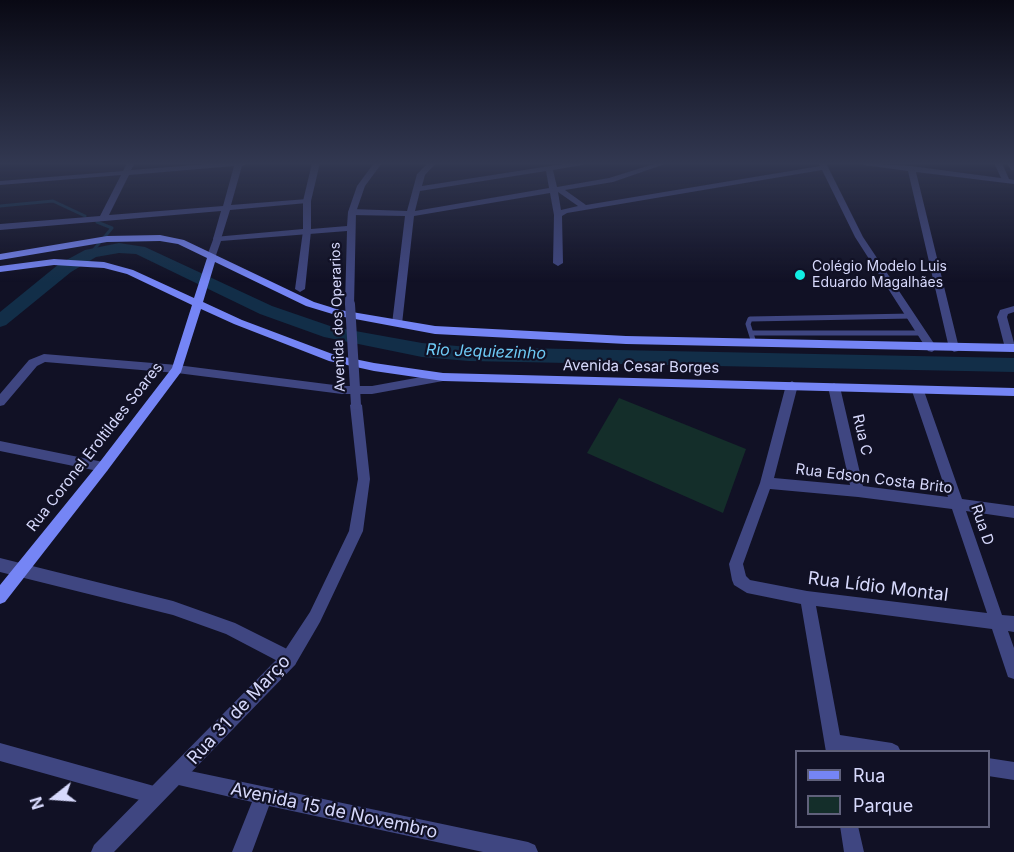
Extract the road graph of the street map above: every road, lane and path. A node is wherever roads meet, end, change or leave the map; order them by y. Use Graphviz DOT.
graph roads {
  1 [pos="111,203"];
  2 [pos="228,203"];
  3 [pos="279,203"];
  4 [pos="307,203"];
  5 [pos="355,203"];
  6 [pos="413,203"];
  7 [pos="478,203"];
  8 [pos="557,203"];
  9 [pos="577,203"];
  10 [pos="608,203"];
  11 [pos="842,203"];
  12 [pos="919,203"];
  13 [pos="227,206"];
  14 [pos="584,207"];
  15 [pos="352,212"];
  16 [pos="410,214"];
  17 [pos="558,215"];
  18 [pos="103,219"];
  19 [pos="0,227"];
  20 [pos="350,228"];
  21 [pos="307,231"];
  22 [pos="217,239"];
  23 [pos="212,256"];
  24 [pos="0,257"];
  25 [pos="558,263"];
  26 [pos="0,269"];
  27 [pos="300,289"];
  28 [pos="200,300"];
  29 [pos="1014,309"];
  30 [pos="912,316"];
  31 [pos="397,324"];
  32 [pos="923,333"];
  33 [pos="752,338"];
  34 [pos="932,348"];
  35 [pos="954,348"];
  36 [pos="1012,348"];
  37 [pos="177,369"];
  38 [pos="443,377"];
  39 [pos="792,386"];
  40 [pos="834,387"];
  41 [pos="918,391"];
  42 [pos="1014,392"];
  43 [pos="0,402"];
  44 [pos="357,405"];
  45 [pos="0,446"];
  46 [pos="103,467"];
  47 [pos="766,483"];
  48 [pos="858,491"];
  49 [pos="958,505"];
  50 [pos="1014,512"];
  51 [pos="0,565"];
  52 [pos="21,570"];
  53 [pos="0,597"];
  54 [pos="807,598"];
  55 [pos="998,622"];
  56 [pos="1014,624"];
  57 [pos="289,659"];
  58 [pos="1014,671"];
  59 [pos="834,747"];
  60 [pos="869,750"];
  61 [pos="0,752"];
  62 [pos="990,767"];
  63 [pos="1014,771"];
  64 [pos="176,777"];
  65 [pos="154,795"];
  66 [pos="264,796"];
  67 [pos="849,828"];
  68 [pos="101,852"];
  69 [pos="242,852"];
  70 [pos="528,852"];
  71 [pos="854,852"];
  1 -- 18 [label="street"];
  2 -- 13 [label="street, Rua Coronel Eroltildes Soares"];
  3 -- 13 [label="street"];
  4 -- 21 [label="street"];
  5 -- 15 [label="street, Avenida dos Operarios"];
  6 -- 16 [label="street"];
  7 -- 16 [label="street"];
  8 -- 17 [label="street"];
  9 -- 14 [label="street"];
  10 -- 14 [label="street"];
  11 -- 30 [label="street"];
  12 -- 35 [label="street"];
  13 -- 18 [label="street"];
  13 -- 22 [label="street, Rua Coronel Eroltildes Soares"];
  14 -- 17 [label="street"];
  15 -- 16 [label="street"];
  15 -- 20 [label="street, Avenida dos Operarios"];
  16 -- 31 [label="street"];
  17 -- 25 [label="street"];
  18 -- 19 [label="street"];
  20 -- 21 [label="street"];
  20 -- 44 [label="street, Avenida dos Operarios, bridge"];
  21 -- 22 [label="street"];
  21 -- 27 [label="street"];
  22 -- 23 [label="street, Rua Coronel Eroltildes Soares"];
  23 -- 24 [label="main road, Avenida Cesar Borges"];
  23 -- 28 [label="main road, Rua Coronel Eroltildes Soares"];
  23 -- 31 [label="main road, Avenida Cesar Borges"];
  26 -- 28 [label="main road, Avenida Cesar Borges"];
  28 -- 37 [label="main road, Rua Coronel Eroltildes Soares"];
  28 -- 38 [label="main road, Avenida Cesar Borges"];
  29 -- 36 [label="street"];
  30 -- 32 [label="street"];
  30 -- 33 [label="lane"];
  31 -- 33 [label="main road, Avenida Cesar Borges"];
  32 -- 33 [label="lane"];
  32 -- 34 [label="street"];
  33 -- 34 [label="main road, Avenida Cesar Borges"];
  34 -- 35 [label="main road, Avenida Cesar Borges"];
  35 -- 36 [label="main road, Avenida Cesar Borges"];
  37 -- 38 [label="street"];
  37 -- 43 [label="street"];
  37 -- 46 [label="main road, Rua Coronel Eroltildes Soares"];
  38 -- 39 [label="main road, Avenida Cesar Borges"];
  39 -- 40 [label="main road, Avenida Cesar Borges"];
  39 -- 47 [label="street"];
  40 -- 41 [label="main road, Avenida Cesar Borges"];
  40 -- 48 [label="street, Rua C"];
  41 -- 42 [label="main road, Avenida Cesar Borges"];
  41 -- 49 [label="street, Rua D"];
  44 -- 57 [label="street, Rua 31 de Março"];
  45 -- 46 [label="street"];
  46 -- 52 [label="main road, Rua Coronel Eroltildes Soares"];
  47 -- 48 [label="street, Rua Edson Costa Brito"];
  47 -- 54 [label="street, Rua Lídio Montal"];
  48 -- 49 [label="street, Rua Edson Costa Brito"];
  49 -- 50 [label="street, Rua Edson Costa Brito"];
  49 -- 55 [label="street, Rua D"];
  51 -- 52 [label="street"];
  52 -- 53 [label="main road, Rua Coronel Eroltildes Soares"];
  52 -- 57 [label="street"];
  54 -- 55 [label="street, Rua Lídio Montal"];
  54 -- 59 [label="street"];
  55 -- 56 [label="street, Rua Lídio Montal"];
  55 -- 58 [label="street, Rua D"];
  57 -- 64 [label="street, Rua 31 de Março"];
  59 -- 60 [label="street"];
  61 -- 65 [label="street"];
  62 -- 63 [label="street"];
  64 -- 65 [label="street, Rua 31 de Março"];
  64 -- 66 [label="street, Avenida 15 de Novembro"];
  65 -- 68 [label="street, Rua 31 de Março"];
  66 -- 69 [label="street"];
  66 -- 70 [label="street, Avenida 15 de Novembro"];
  67 -- 71 [label="street"];
}
